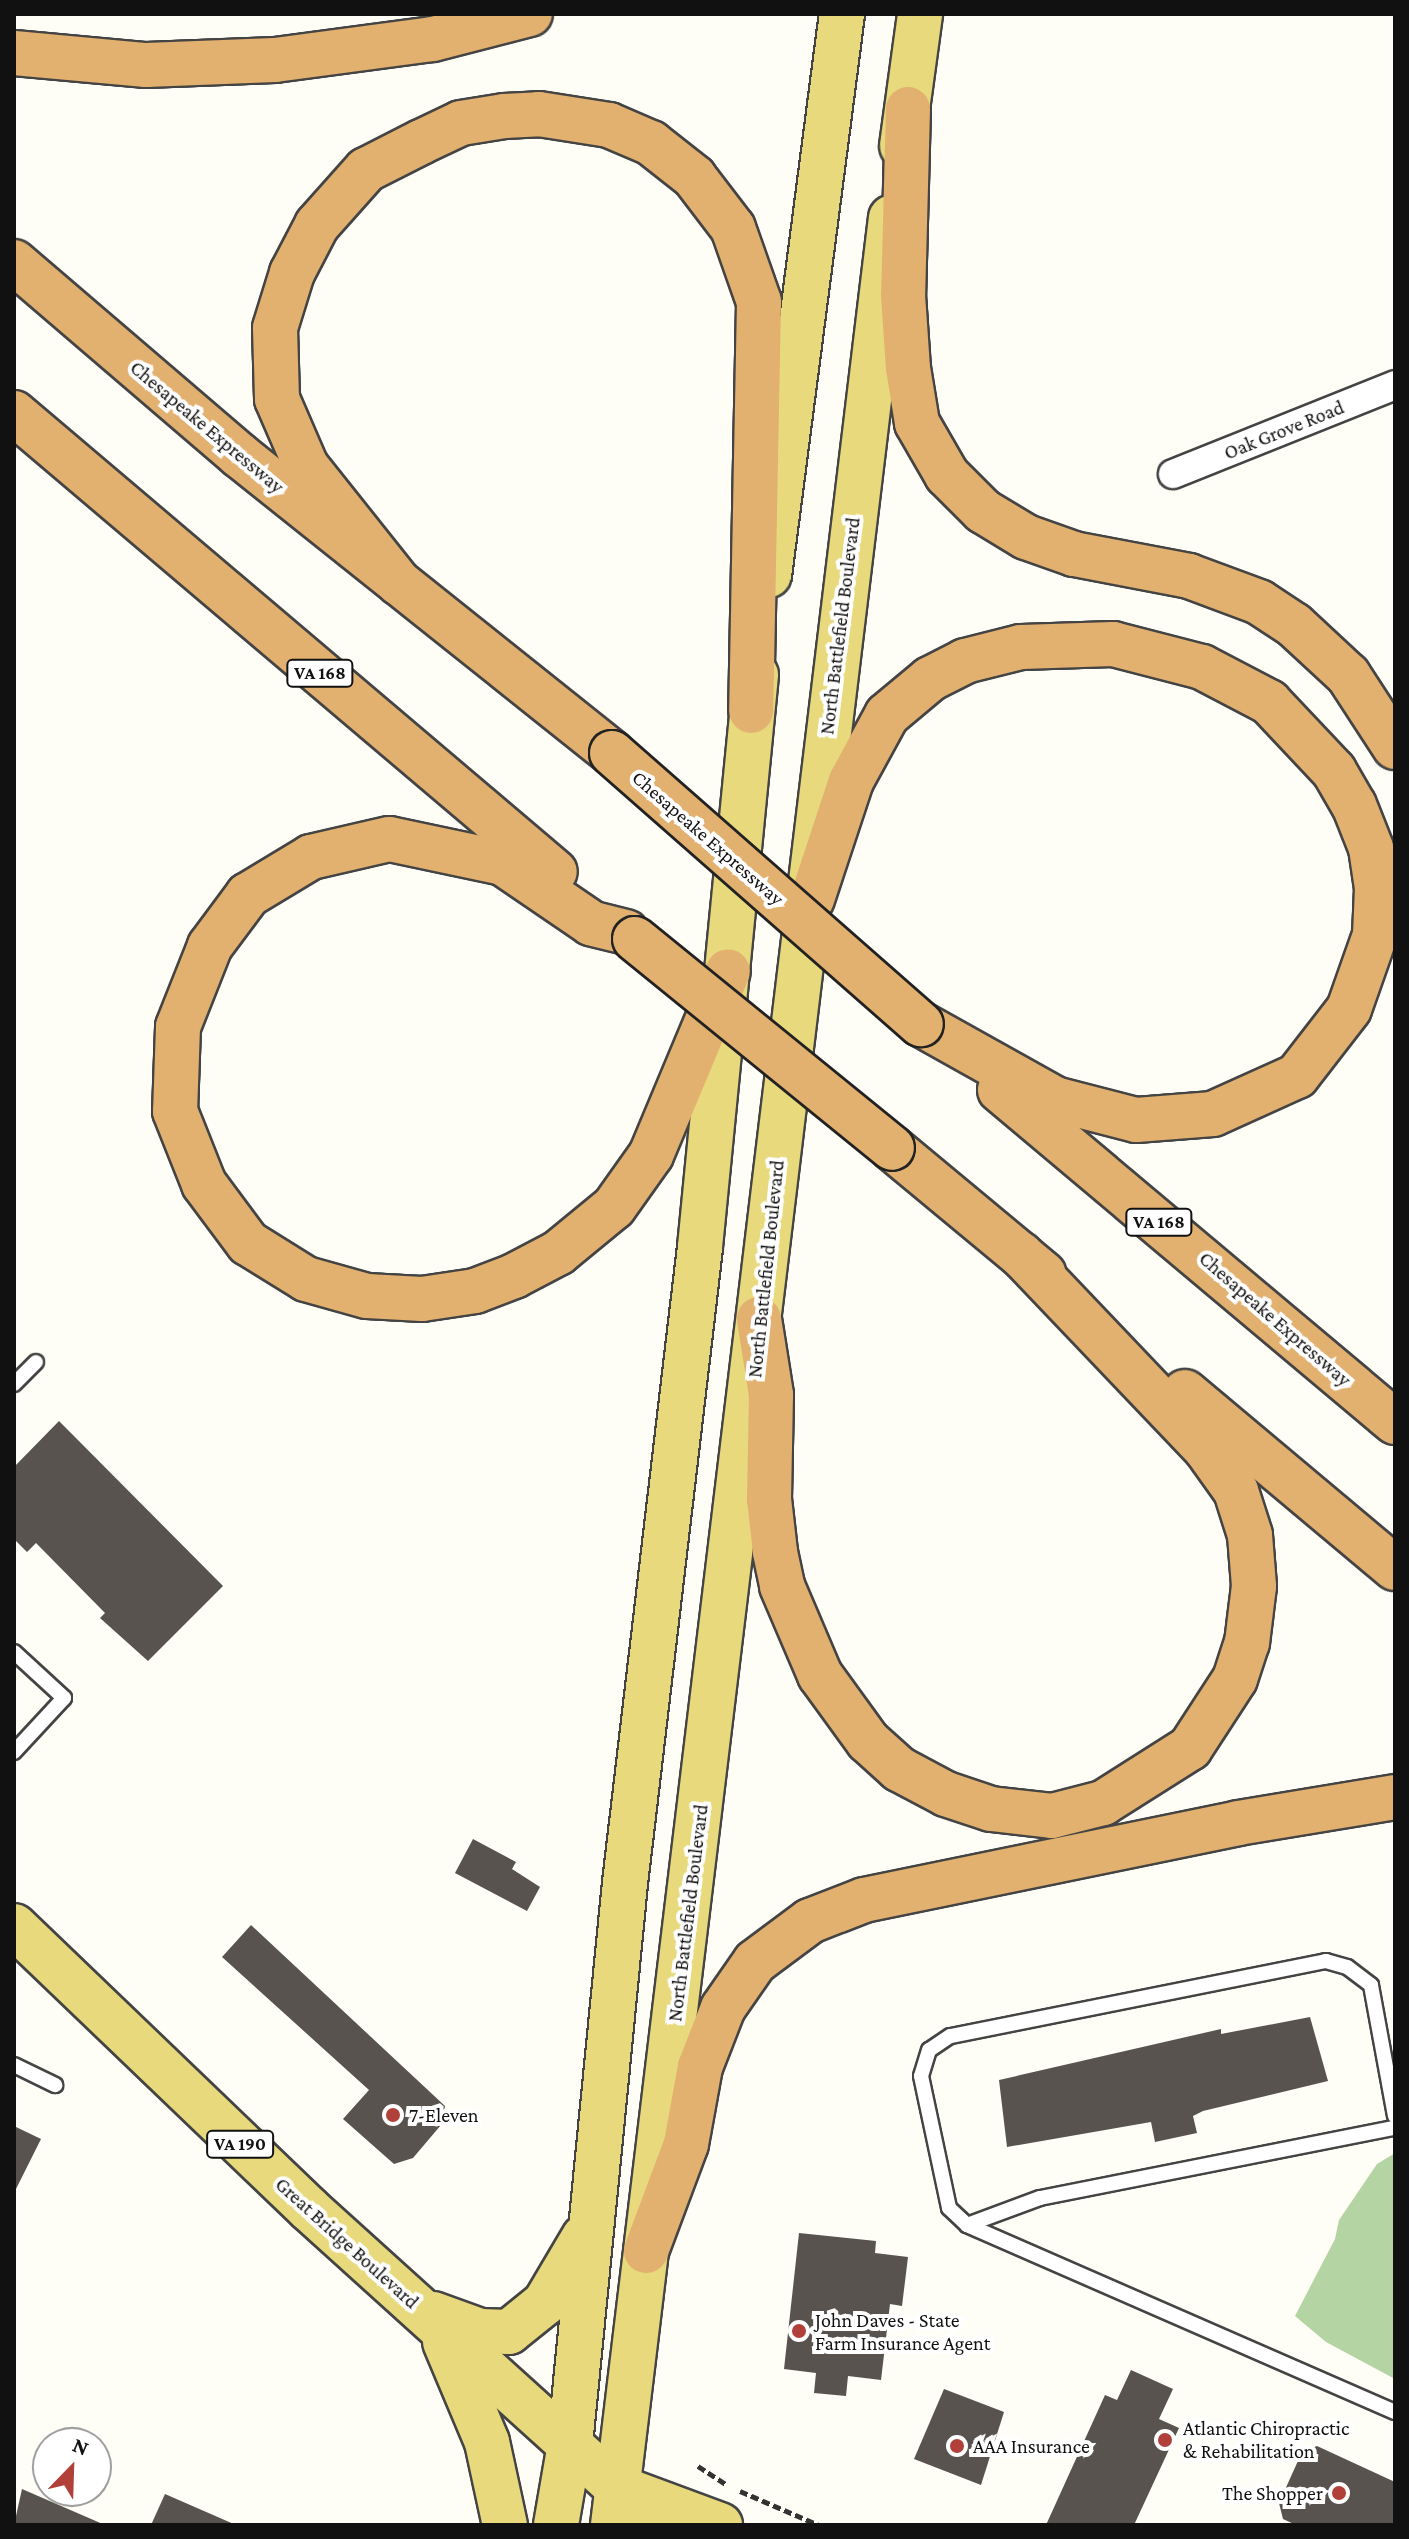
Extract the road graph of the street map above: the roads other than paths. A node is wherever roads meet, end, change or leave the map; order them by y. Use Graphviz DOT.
graph roads {
  1 [pos="530,14"];
  2 [pos="842,14"];
  3 [pos="920,14"];
  4 [pos="14,53"];
  5 [pos="908,109"];
  6 [pos="14,262"];
  7 [pos="1395,385"];
  8 [pos="14,413"];
  9 [pos="1173,474"];
  10 [pos="399,583"];
  11 [pos="751,711"];
  12 [pos="1395,747"];
  13 [pos="812,899"];
  14 [pos="631,936"];
  15 [pos="728,971"];
  16 [pos="921,1024"];
  17 [pos="1020,1254"];
  18 [pos="759,1319"];
  19 [pos="36,1362"];
  20 [pos="14,1384"];
  21 [pos="1395,1422"];
  22 [pos="1395,1568"];
  23 [pos="14,1652"];
  24 [pos="14,1752"];
  25 [pos="1395,1797"];
  26 [pos="14,1926"];
  27 [pos="14,2065"];
  28 [pos="55,2085"];
  29 [pos="1395,2116"];
  30 [pos="1395,2128"];
  31 [pos="593,2220"];
  32 [pos="967,2225"];
  33 [pos="646,2251"];
  34 [pos="427,2316"];
  35 [pos="1395,2412"];
  36 [pos="570,2444"];
  37 [pos="615,2506"];
  38 [pos="505,2525"];
  39 [pos="556,2525"];
  40 [pos="645,2525"];
  41 [pos="720,2525"];
  1 -- 4 [label="highway"];
  2 -- 11 [label="main road"];
  3 -- 5 [label="main road, North Battlefield Boulevard"];
  5 -- 12 [label="highway"];
  5 -- 13 [label="main road, North Battlefield Boulevard"];
  6 -- 10 [label="highway, Chesapeake Expressway / VA 168"];
  7 -- 9 [label="street, Oak Grove Road"];
  8 -- 14 [label="highway, VA 168"];
  10 -- 11 [label="highway"];
  10 -- 16 [label="highway, Chesapeake Expressway / VA 168, bridge"];
  11 -- 15 [label="main road"];
  13 -- 16 [label="highway"];
  13 -- 18 [label="main road, North Battlefield Boulevard"];
  14 -- 15 [label="highway"];
  14 -- 17 [label="highway, VA 168, bridge"];
  15 -- 31 [label="main road"];
  16 -- 21 [label="highway, Chesapeake Expressway / VA 168"];
  17 -- 18 [label="highway"];
  17 -- 22 [label="highway, VA 168"];
  18 -- 33 [label="main road, North Battlefield Boulevard"];
  19 -- 20 [label="lane"];
  23 -- 24 [label="lane"];
  25 -- 33 [label="highway"];
  26 -- 34 [label="main road, Great Bridge Boulevard / VA 190"];
  27 -- 28 [label="lane"];
  29 -- 32 [label="lane"];
  30 -- 32 [label="lane"];
  31 -- 34 [label="main road"];
  31 -- 36 [label="main road"];
  32 -- 35 [label="lane"];
  33 -- 37 [label="main road, North Battlefield Boulevard"];
  34 -- 36 [label="main road, Great Bridge Boulevard / VA 190"];
  34 -- 38 [label="main road"];
  36 -- 37 [label="main road, Great Bridge Boulevard / VA 190"];
  36 -- 39 [label="main road"];
  37 -- 40 [label="main road, VA 190"];
  37 -- 41 [label="main road, VA 190"];
}
